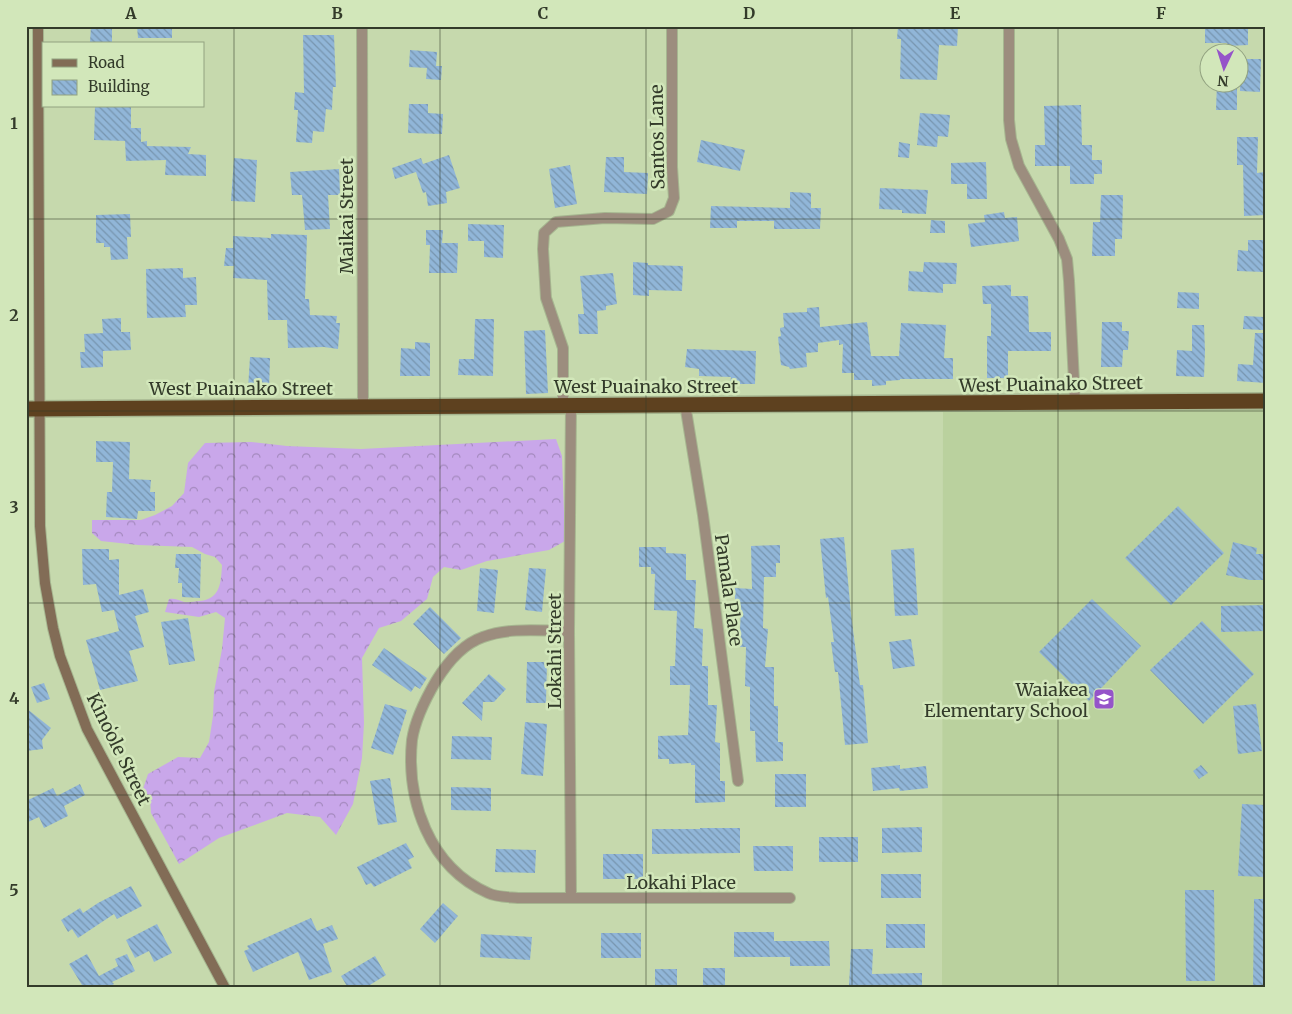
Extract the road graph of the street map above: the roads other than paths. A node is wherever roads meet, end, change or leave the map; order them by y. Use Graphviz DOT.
graph roads {
  1 [pos="38,26"];
  2 [pos="362,26"];
  3 [pos="672,26"];
  4 [pos="1009,26"];
  5 [pos="1266,401"];
  6 [pos="1075,402"];
  7 [pos="685,404"];
  8 [pos="567,405"];
  9 [pos="363,406"];
  10 [pos="33,409"];
  11 [pos="570,631"];
  12 [pos="738,781"];
  13 [pos="571,898"];
  14 [pos="790,898"];
  15 [pos="225,988"];
  1 -- 10 [label="street, Kinoʻole Street"];
  2 -- 9 [label="street, Maikai Street"];
  3 -- 8 [label="street, Santos Lane"];
  4 -- 6 [label="street"];
  5 -- 6 [label="highway, West Puainako Street"];
  6 -- 7 [label="highway, West Puainako Street"];
  7 -- 8 [label="highway, West Puainako Street"];
  7 -- 12 [label="street, Pamala Place"];
  8 -- 9 [label="highway, West Puainako Street"];
  8 -- 11 [label="street, Lokahi Street"];
  9 -- 10 [label="highway, West Puainako Street"];
  10 -- 15 [label="street, Kinoʻole Street"];
  11 -- 13 [label="street, Lokahi Street"];
  11 -- 13 [label="street, Lokahi Place"];
  13 -- 14 [label="street, Lokahi Place"];
}
